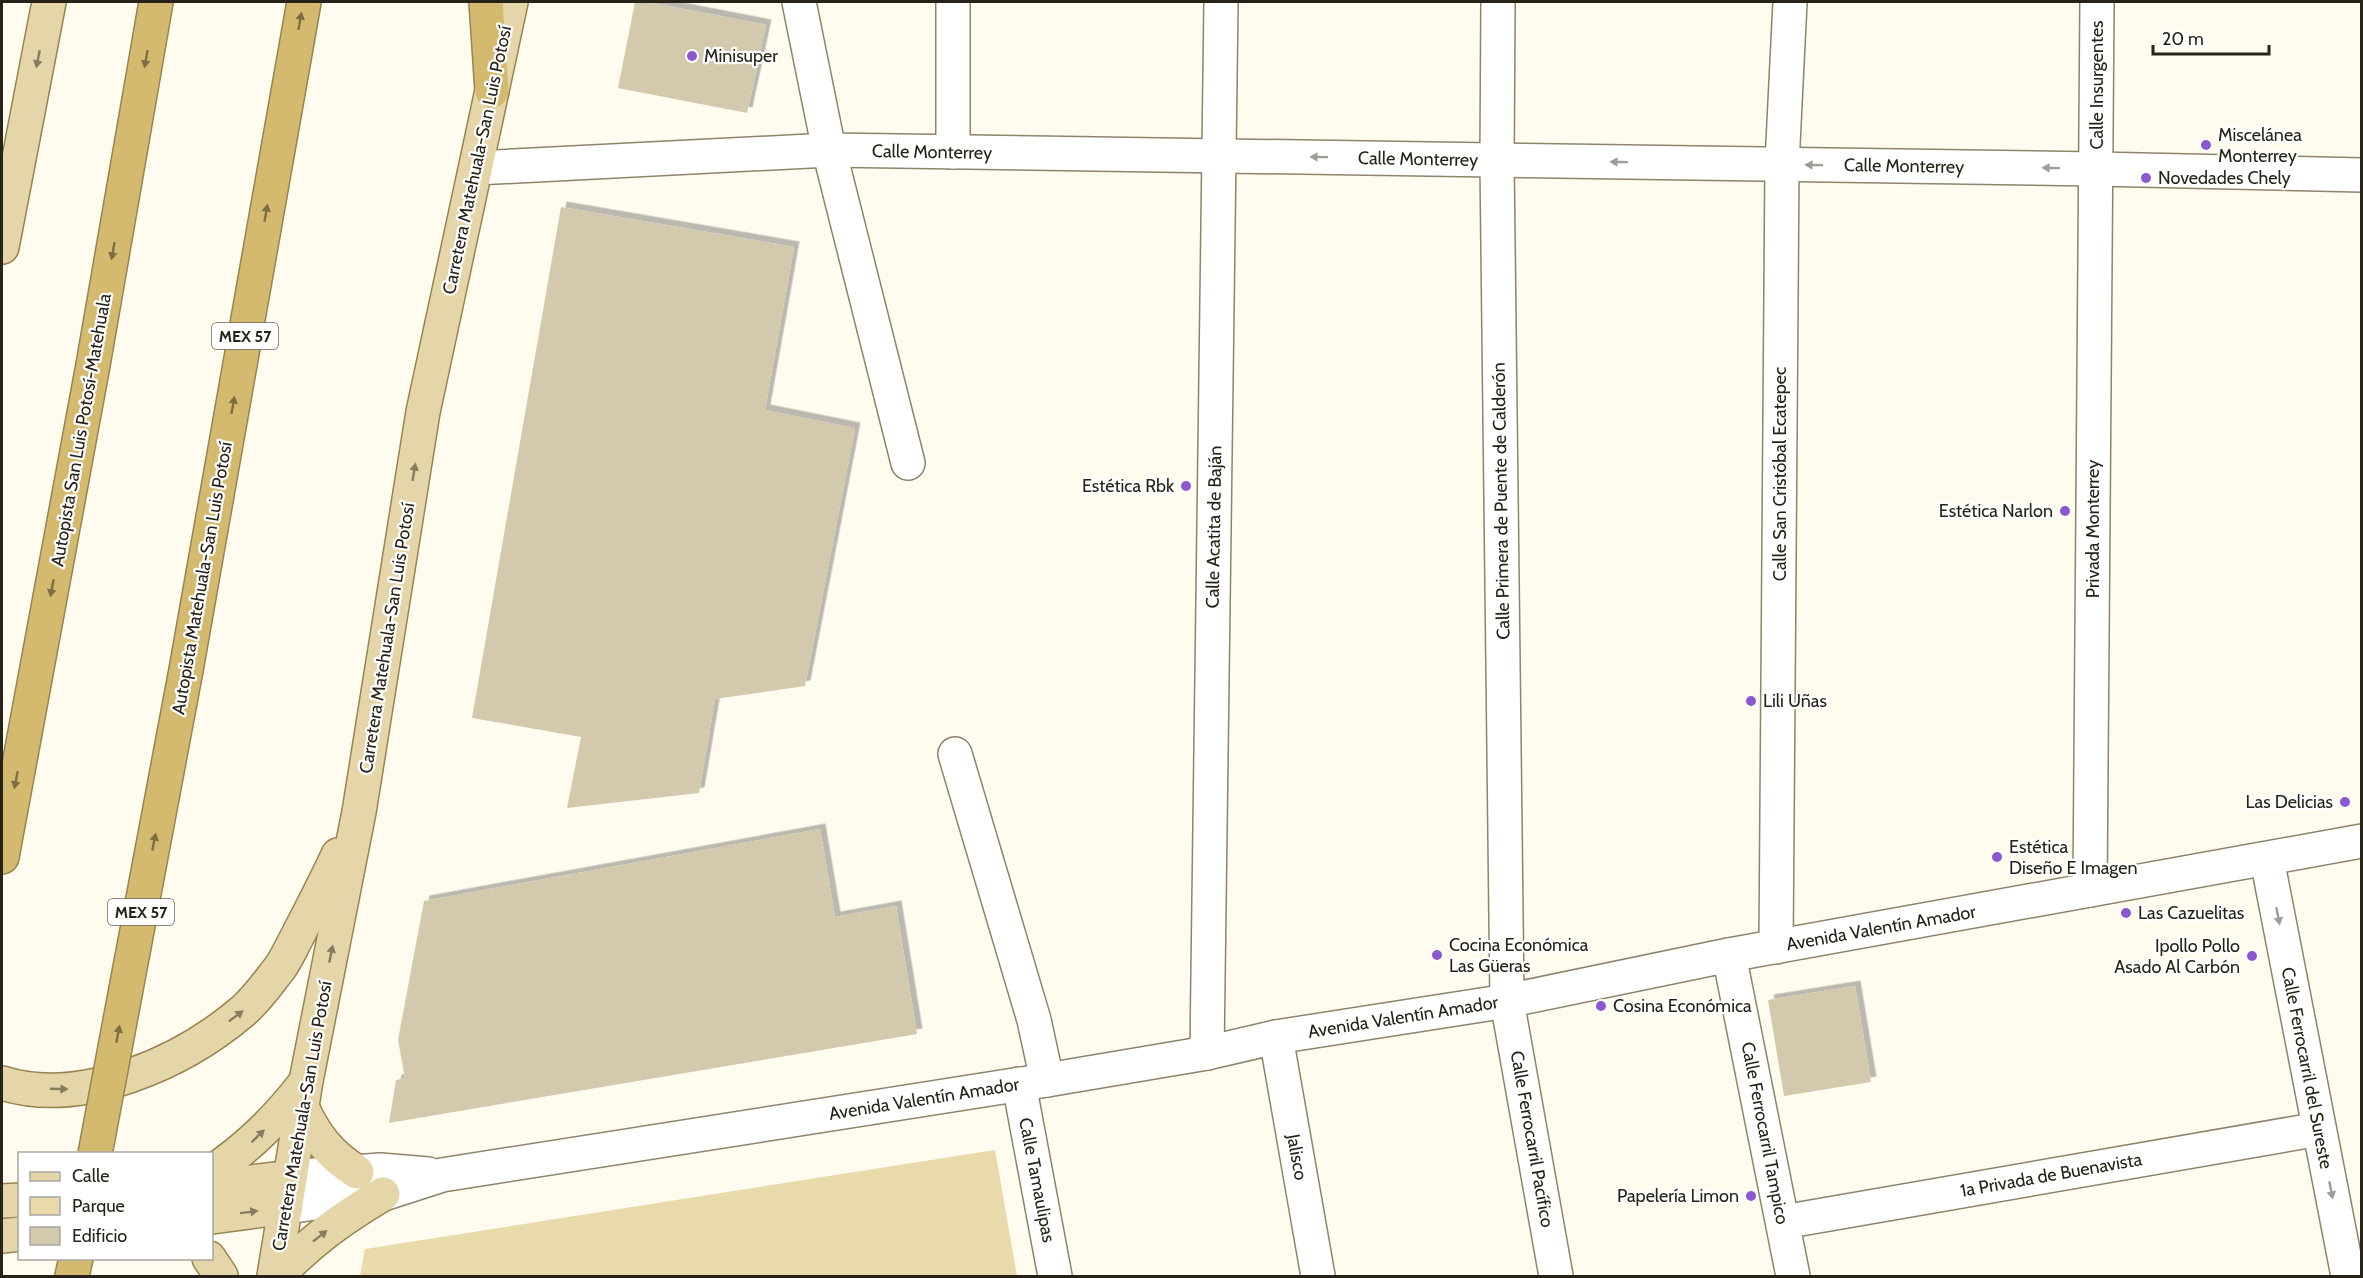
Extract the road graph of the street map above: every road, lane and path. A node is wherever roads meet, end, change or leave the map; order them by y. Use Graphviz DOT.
graph roads {
  1 [pos="49,2"];
  2 [pos="156,2"];
  3 [pos="304,2"];
  4 [pos="486,2"];
  5 [pos="511,2"];
  6 [pos="799,2"];
  7 [pos="953,2"];
  8 [pos="1221,2"];
  9 [pos="1498,2"];
  10 [pos="1790,2"];
  11 [pos="2097,2"];
  12 [pos="492,91"];
  13 [pos="829,150"];
  14 [pos="953,152"];
  15 [pos="1220,155"];
  16 [pos="1497,161"];
  17 [pos="1782,164"];
  18 [pos="476,168"];
  19 [pos="2096,169"];
  20 [pos="2361,175"];
  21 [pos="2,247"];
  22 [pos="908,463"];
  23 [pos="955,754"];
  24 [pos="359,812"];
  25 [pos="2361,841"];
  26 [pos="2,857"];
  27 [pos="2267,858"];
  28 [pos="2090,890"];
  29 [pos="1776,947"];
  30 [pos="1729,955"];
  31 [pos="1507,1001"];
  32 [pos="1276,1037"];
  33 [pos="1206,1053"];
  34 [pos="1033,1082"];
  35 [pos="2,1083"];
  36 [pos="304,1094"];
  37 [pos="2319,1129"];
  38 [pos="95,1152"];
  39 [pos="213,1171"];
  40 [pos="357,1172"];
  41 [pos="442,1175"];
  42 [pos="213,1186"];
  43 [pos="288,1192"];
  44 [pos="383,1194"];
  45 [pos="18,1200"];
  46 [pos="2,1201"];
  47 [pos="213,1217"];
  48 [pos="1783,1222"];
  49 [pos="18,1234"];
  50 [pos="2,1236"];
  51 [pos="76,1260"];
  52 [pos="210,1260"];
  53 [pos="72,1276"];
  54 [pos="221,1276"];
  55 [pos="276,1276"];
  56 [pos="1055,1276"];
  57 [pos="1318,1276"];
  58 [pos="1556,1276"];
  59 [pos="1793,1276"];
  60 [pos="2348,1276"];
  1 -- 21 [label="main road, one-way"];
  2 -- 26 [label="highway, Autopista San Luis Potosí-Matehuala, one-way"];
  38 -- 3 [label="highway, Autopista Matehuala-San Luis Potosí / MEX 57, one-way, bridge"];
  4 -- 12 [label="highway"];
  5 -- 12 [label="main road, Carretera Matehuala-San Luis Potosí"];
  6 -- 13 [label="street"];
  7 -- 14 [label="street"];
  8 -- 15 [label="street, Calle Acatita de Baján"];
  9 -- 16 [label="street, Calle Primera de Puente de Calderón"];
  10 -- 17 [label="street, Calle San Cristóbal Ecatepec"];
  11 -- 19 [label="street, Calle Insurgentes"];
  12 -- 18 [label="main road, Carretera Matehuala-San Luis Potosí"];
  13 -- 14 [label="street, Calle Monterrey"];
  13 -- 18 [label="street, Calle Monterrey"];
  13 -- 22 [label="street"];
  14 -- 15 [label="street, Calle Monterrey"];
  16 -- 15 [label="street, Calle Monterrey, one-way"];
  15 -- 33 [label="street, Calle Acatita de Baján"];
  17 -- 16 [label="street, Calle Monterrey, one-way"];
  16 -- 31 [label="street, Calle Primera de Puente de Calderón"];
  19 -- 17 [label="street, Calle Monterrey, one-way"];
  17 -- 29 [label="street, Calle San Cristóbal Ecatepec"];
  24 -- 18 [label="main road, Carretera Matehuala-San Luis Potosí, one-way"];
  19 -- 20 [label="street, Calle Monterrey"];
  19 -- 28 [label="street, Privada Monterrey"];
  23 -- 34 [label="street, Calle Tamaulipas"];
  35 -- 24 [label="main road, one-way"];
  36 -- 24 [label="main road, Carretera Matehuala-San Luis Potosí, one-way"];
  25 -- 27 [label="street, Avenida Valentín Amador"];
  27 -- 28 [label="street, Avenida Valentín Amador"];
  27 -- 37 [label="street, Calle Ferrocarril del Sureste, one-way"];
  28 -- 29 [label="street, Avenida Valentín Amador"];
  29 -- 30 [label="street, Avenida Valentín Amador"];
  30 -- 31 [label="street, Avenida Valentín Amador"];
  30 -- 48 [label="street, Calle Ferrocarril Tampico"];
  31 -- 32 [label="street, Avenida Valentín Amador"];
  31 -- 58 [label="street, Calle Ferrocarril Pacífico"];
  32 -- 33 [label="street, Avenida Valentín Amador"];
  32 -- 57 [label="street, Jalisco"];
  33 -- 34 [label="street, Avenida Valentín Amador"];
  34 -- 41 [label="street, Avenida Valentín Amador"];
  34 -- 56 [label="street, Calle Tamaulipas"];
  39 -- 36 [label="main road, one-way"];
  36 -- 40 [label="main road"];
  36 -- 43 [label="main road, Carretera Matehuala-San Luis Potosí"];
  37 -- 48 [label="street, 1a Privada de Buenavista"];
  37 -- 60 [label="street, Calle Ferrocarril del Sureste, one-way"];
  40 -- 41 [label="street, Avenida Valentín Amador"];
  40 -- 43 [label="street, Avenida Valentín Amador"];
  41 -- 44 [label="street, Avenida Valentín Amador"];
  42 -- 43 [label="main road, Avenida Valentín Amador"];
  43 -- 44 [label="street, Avenida Valentín Amador"];
  47 -- 43 [label="main road, Avenida Valentín Amador, one-way"];
  43 -- 55 [label="main road, Carretera Matehuala-San Luis Potosí"];
  55 -- 44 [label="main road, one-way"];
  45 -- 46 [label="main road"];
  48 -- 59 [label="street, Calle Ferrocarril Tampico"];
  49 -- 50 [label="main road"];
  51 -- 53 [label="highway"];
  52 -- 54 [label="main road"];
}
